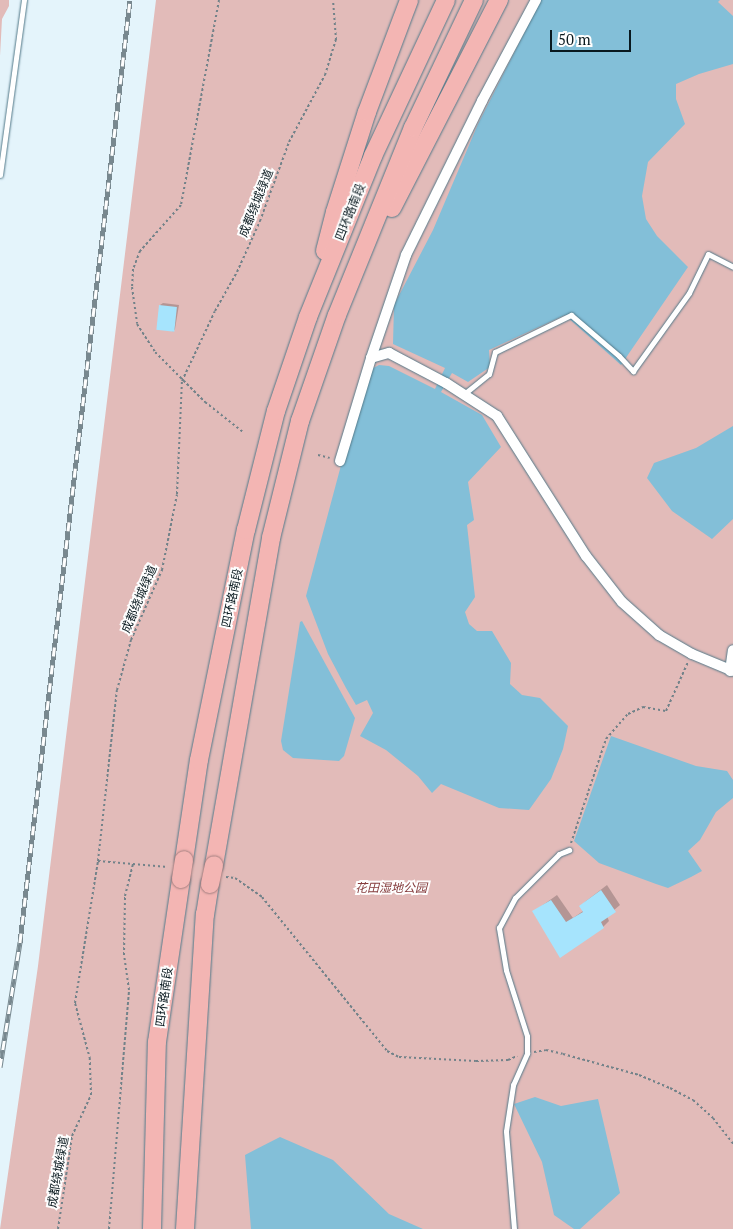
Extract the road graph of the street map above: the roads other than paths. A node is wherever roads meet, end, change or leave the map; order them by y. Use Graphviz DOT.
graph roads {
  1 [pos="24,0"];
  2 [pos="409,0"];
  3 [pos="446,0"];
  4 [pos="474,0"];
  5 [pos="499,0"];
  6 [pos="536,0"];
  7 [pos="0,175"];
  8 [pos="733,267"];
  9 [pos="337,315"];
  10 [pos="308,317"];
  11 [pos="371,358"];
  12 [pos="464,394"];
  13 [pos="340,462"];
  14 [pos="733,650"];
  15 [pos="731,671"];
  16 [pos="569,850"];
  17 [pos="152,1229"];
  18 [pos="185,1229"];
  19 [pos="514,1229"];
  1 -- 7 [label="lane"];
  2 -- 10 [label="highway"];
  3 -- 10 [label="highway, 四环路南段"];
  4 -- 9 [label="highway"];
  5 -- 9 [label="highway"];
  6 -- 11 [label="street"];
  8 -- 12 [label="lane"];
  9 -- 18 [label="highway"];
  10 -- 17 [label="highway, 四环路南段, bridge"];
  11 -- 12 [label="street"];
  11 -- 13 [label="street"];
  12 -- 15 [label="street"];
  14 -- 15 [label="street"];
  16 -- 19 [label="lane"];
}
